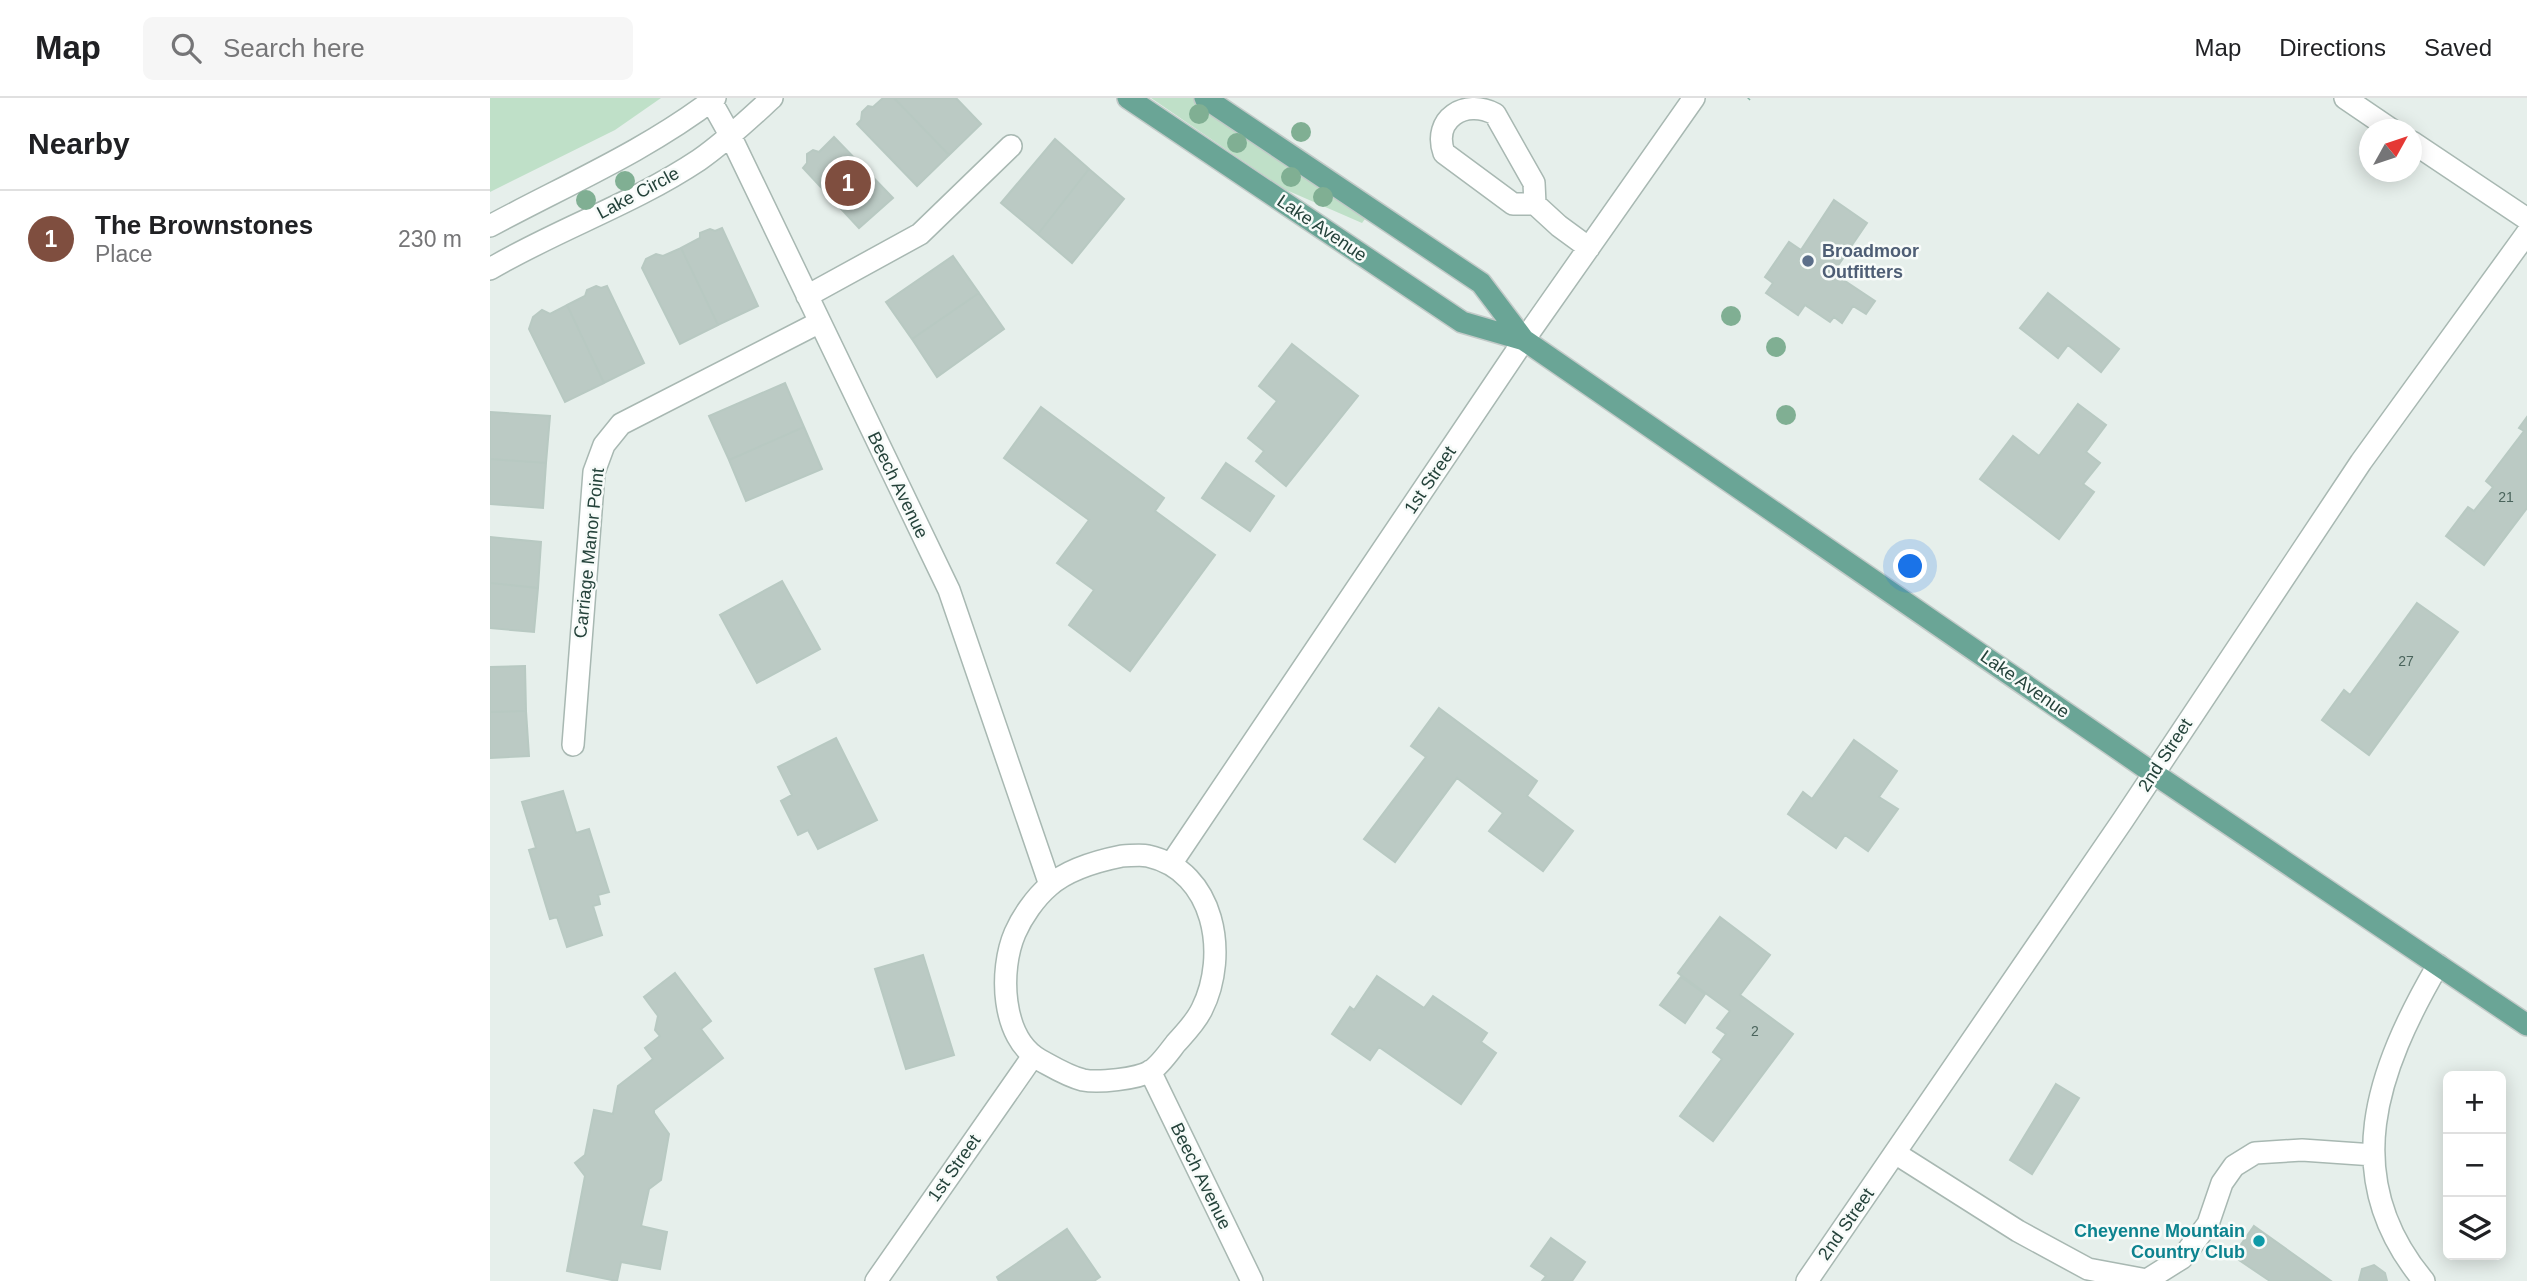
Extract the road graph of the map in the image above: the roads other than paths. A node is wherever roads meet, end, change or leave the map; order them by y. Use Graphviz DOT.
graph roads {
  1 [pos="772,98"];
  2 [pos="1128,98"];
  3 [pos="1205,98"];
  4 [pos="1694,98"];
  5 [pos="2345,98"];
  6 [pos="713,99"];
  7 [pos="2376,119"];
  8 [pos="730,135"];
  9 [pos="1011,146"];
  10 [pos="2422,149"];
  11 [pos="1535,204"];
  12 [pos="2527,219"];
  13 [pos="490,226"];
  14 [pos="2527,233"];
  15 [pos="1589,248"];
  16 [pos="490,269"];
  17 [pos="807,296"];
  18 [pos="820,322"];
  19 [pos="1524,340"];
  20 [pos="573,745"];
  21 [pos="2153,773"];
  22 [pos="1171,864"];
  23 [pos="1049,885"];
  24 [pos="2438,965"];
  25 [pos="2527,1025"];
  26 [pos="1033,1056"];
  27 [pos="1150,1071"];
  28 [pos="1895,1153"];
  29 [pos="2374,1155"];
  30 [pos="876,1281"];
  31 [pos="1252,1281"];
  32 [pos="1807,1281"];
  33 [pos="2424,1281"];
  1 -- 8 [label="street, Lake Circle"];
  2 -- 19 [label="main road, Lake Avenue"];
  3 -- 19 [label="main road, Lake Avenue"];
  4 -- 15 [label="street, 1st Street"];
  5 -- 7 [label="street"];
  6 -- 8 [label="street, Beech Avenue"];
  6 -- 13 [label="street"];
  8 -- 16 [label="street, Lake Circle"];
  8 -- 17 [label="street, Beech Avenue"];
  9 -- 17 [label="street"];
  10 -- 12 [label="street"];
  11 -- 11 [label="street"];
  11 -- 15 [label="street"];
  14 -- 21 [label="street, 2nd Street"];
  15 -- 19 [label="street, 1st Street"];
  17 -- 18 [label="street, Beech Avenue"];
  18 -- 20 [label="street, Carriage Manor Point"];
  18 -- 23 [label="street, Beech Avenue"];
  19 -- 21 [label="main road, Lake Avenue"];
  19 -- 22 [label="street, 1st Street"];
  21 -- 24 [label="main road, Lake Avenue"];
  21 -- 28 [label="street, 2nd Street"];
  22 -- 23 [label="street"];
  22 -- 27 [label="street"];
  23 -- 26 [label="street"];
  24 -- 25 [label="main road, Lake Avenue"];
  24 -- 29 [label="street"];
  26 -- 27 [label="street"];
  26 -- 30 [label="street, 1st Street"];
  27 -- 31 [label="street, Beech Avenue"];
  28 -- 29 [label="street"];
  28 -- 32 [label="street, 2nd Street"];
  29 -- 33 [label="street"];
}
